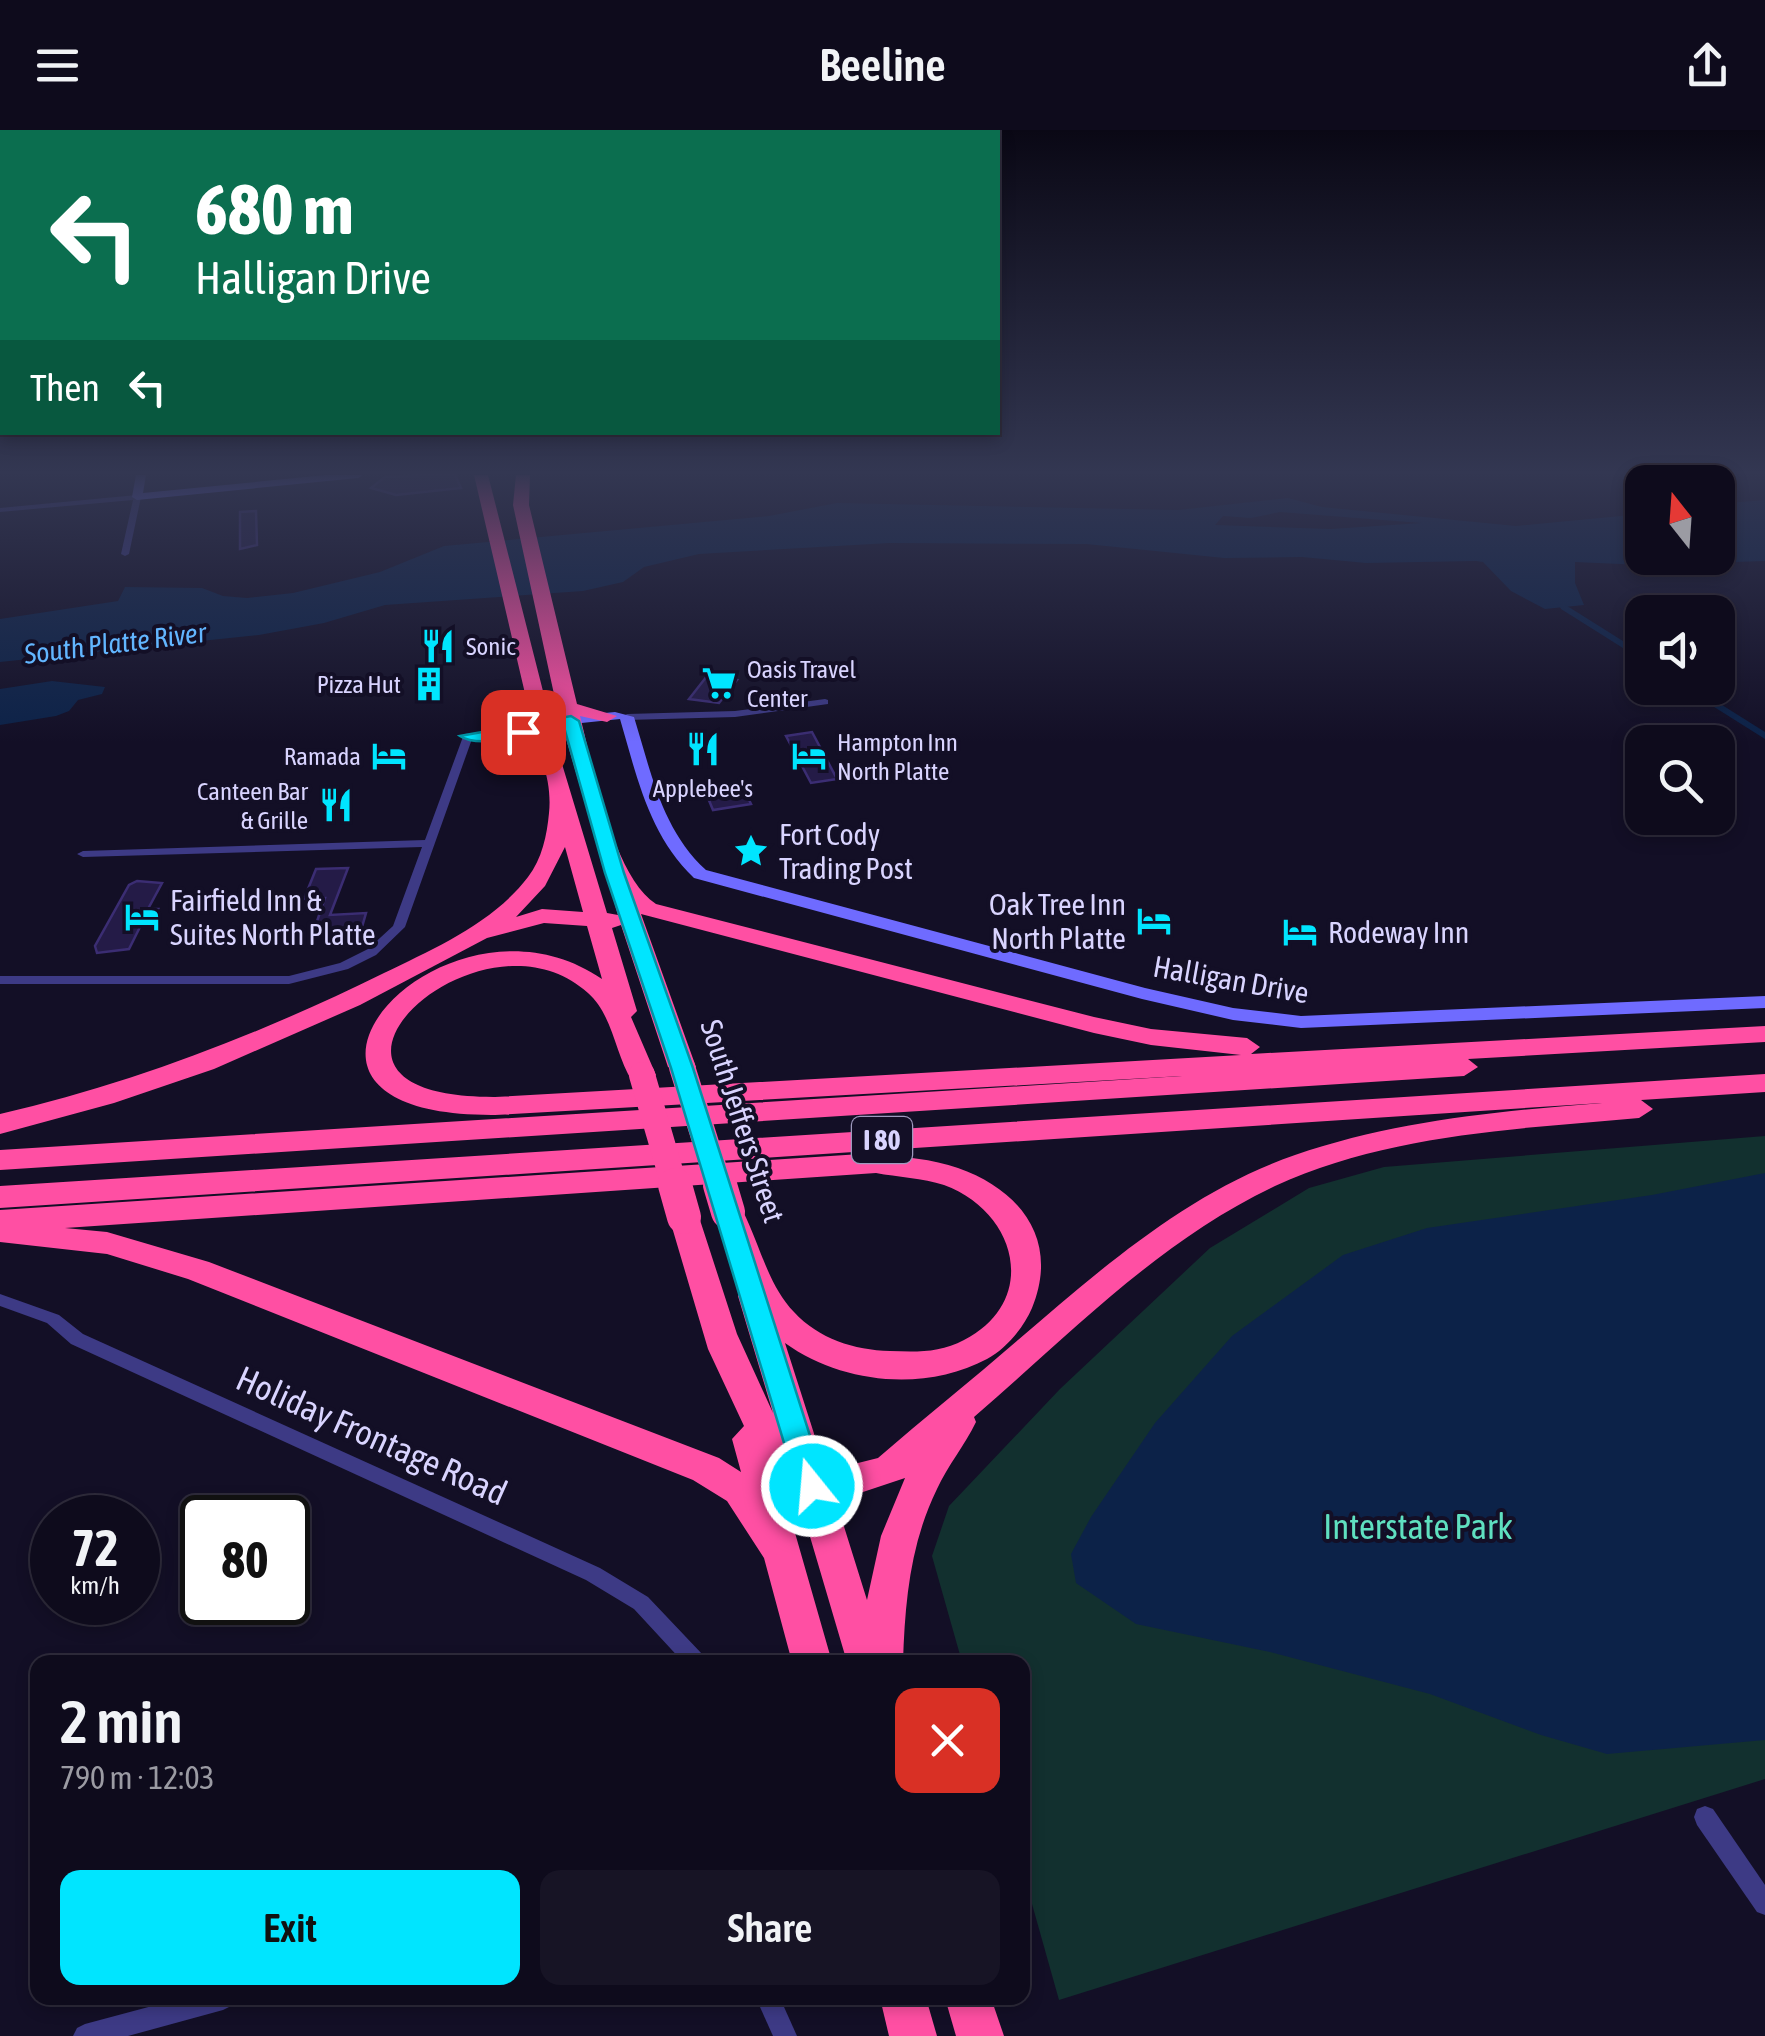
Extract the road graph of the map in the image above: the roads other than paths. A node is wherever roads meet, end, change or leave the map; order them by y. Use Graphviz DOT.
graph roads {
  1 [pos="505,564"];
  2 [pos="535,564"];
  3 [pos="825,702"];
  4 [pos="617,717"];
  5 [pos="542,718"];
  6 [pos="570,719"];
  7 [pos="508,731"];
  8 [pos="549,754"];
  9 [pos="561,795"];
  10 [pos="428,844"];
  11 [pos="83,854"];
  12 [pos="615,873"];
  13 [pos="596,918"];
  14 [pos="0,980"];
  15 [pos="657,998"];
  16 [pos="351,1000"];
  17 [pos="1765,1002"];
  18 [pos="1765,1034"];
  19 [pos="1765,1048"];
  20 [pos="1423,1050"];
  21 [pos="642,1074"];
  22 [pos="1765,1083"];
  23 [pos="1765,1097"];
  24 [pos="0,1124"];
  25 [pos="0,1160"];
  26 [pos="0,1197"];
  27 [pos="728,1212"];
  28 [pos="0,1221"];
  29 [pos="0,1234"];
  30 [pos="0,1300"];
  31 [pos="719,1331"];
  32 [pos="976,1396"];
  33 [pos="812,1486"];
  34 [pos="782,1553"];
  35 [pos="689,1655"];
  36 [pos="810,1655"];
  37 [pos="865,1655"];
  38 [pos="883,1655"];
  39 [pos="1705,1816"];
  40 [pos="1765,1904"];
  41 [pos="198,2005"];
  42 [pos="771,2005"];
  43 [pos="779,2005"];
  44 [pos="905,2005"];
  45 [pos="970,2005"];
  46 [pos="785,2035"];
  47 [pos="86,2036"];
  48 [pos="913,2036"];
  49 [pos="980,2036"];
  1 -- 5 [label="highway"];
  2 -- 6 [label="highway, South Jeffers Street"];
  3 -- 4 [label="street"];
  4 -- 6 [label="highway"];
  4 -- 17 [label="street, Halligan Drive"];
  5 -- 6 [label="street"];
  5 -- 7 [label="street"];
  5 -- 7 [label="highway"];
  5 -- 8 [label="highway"];
  6 -- 12 [label="highway, South Jeffers Street"];
  7 -- 8 [label="highway"];
  7 -- 10 [label="street"];
  8 -- 9 [label="highway"];
  9 -- 13 [label="highway"];
  9 -- 16 [label="highway"];
  10 -- 11 [label="street"];
  10 -- 14 [label="street"];
  12 -- 15 [label="highway, South Jeffers Street"];
  12 -- 20 [label="highway"];
  13 -- 15 [label="highway"];
  13 -- 16 [label="highway"];
  13 -- 21 [label="highway"];
  15 -- 27 [label="highway, South Jeffers Street, bridge"];
  16 -- 24 [label="highway"];
  18 -- 20 [label="highway"];
  19 -- 25 [label="highway, I 80"];
  20 -- 21 [label="highway"];
  21 -- 31 [label="highway, bridge"];
  22 -- 26 [label="highway, I 80"];
  23 -- 32 [label="highway"];
  27 -- 28 [label="highway"];
  27 -- 33 [label="highway, South Jeffers Street"];
  29 -- 34 [label="highway"];
  30 -- 35 [label="street, Holiday Frontage Road"];
  31 -- 33 [label="highway"];
  31 -- 34 [label="highway"];
  32 -- 33 [label="highway"];
  32 -- 38 [label="highway"];
  33 -- 37 [label="highway, South Jeffers Street"];
  34 -- 36 [label="highway"];
  39 -- 40 [label="street"];
  41 -- 47 [label="street"];
  42 -- 46 [label="street"];
  43 -- 46 [label="street"];
  44 -- 48 [label="highway"];
  45 -- 49 [label="highway"];
}
